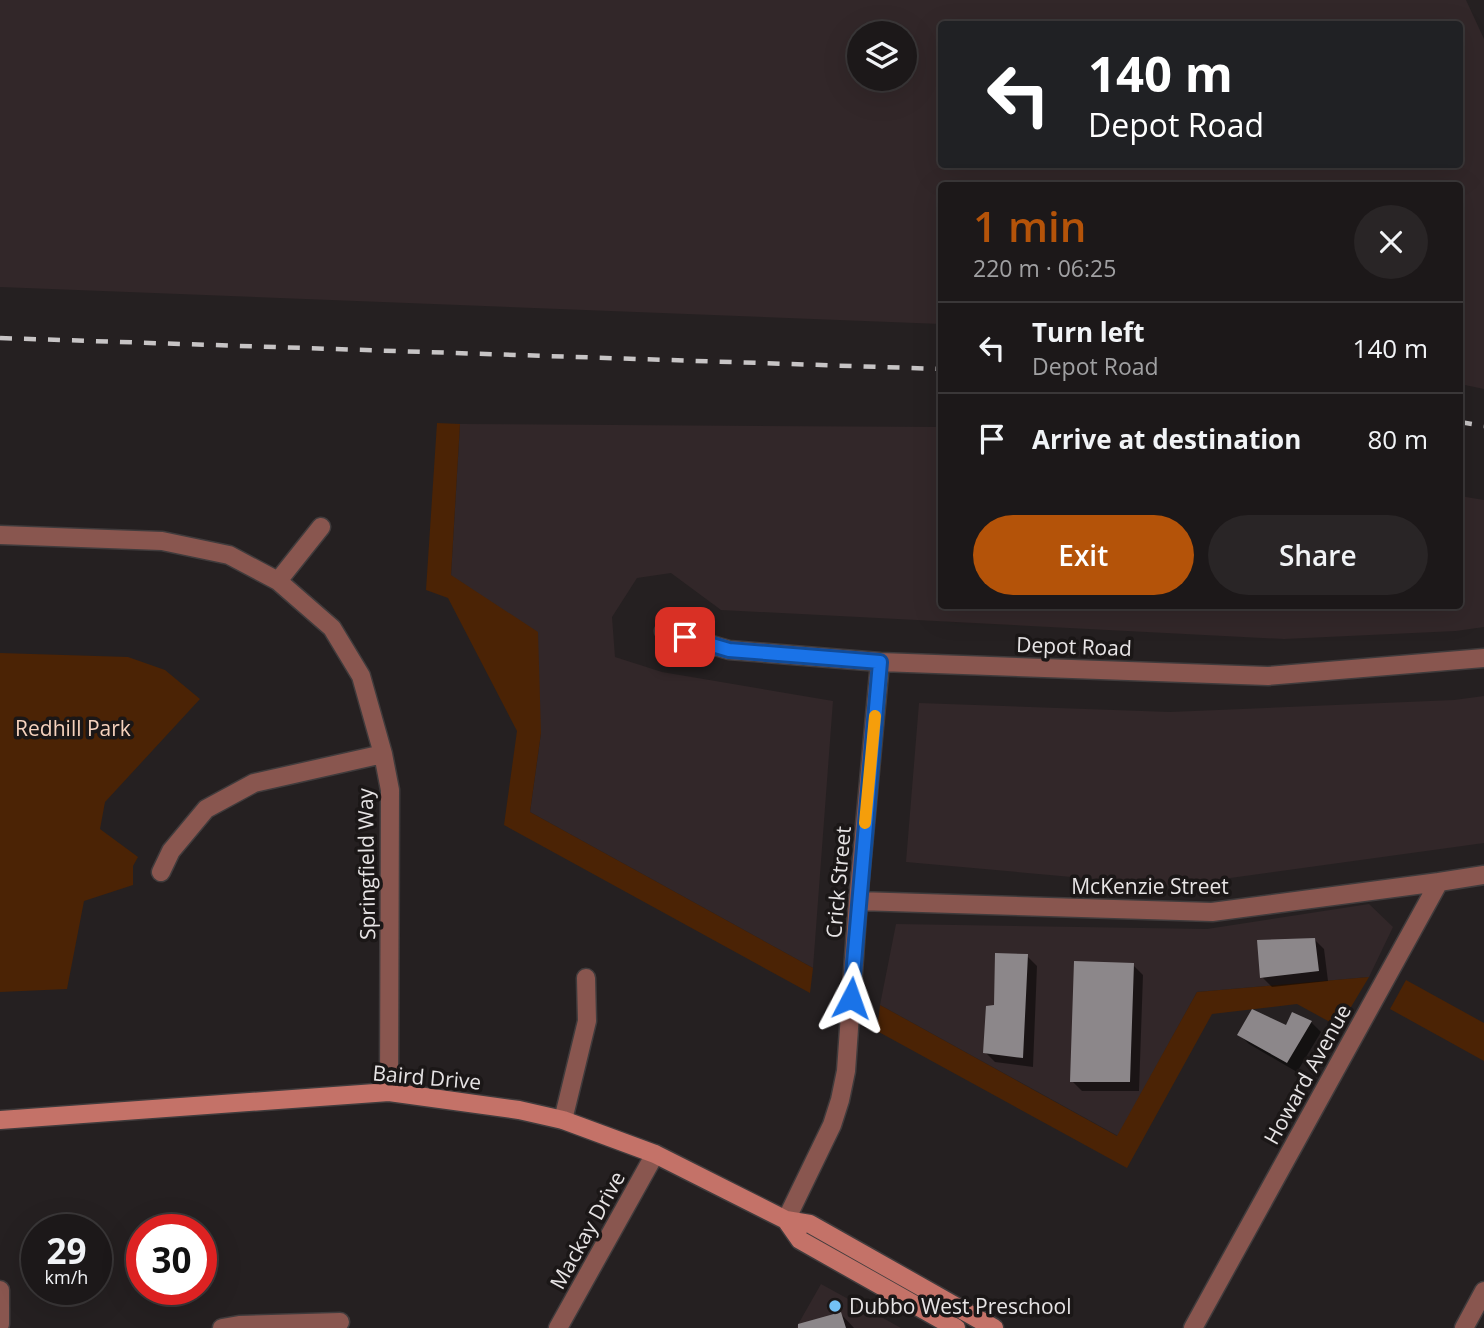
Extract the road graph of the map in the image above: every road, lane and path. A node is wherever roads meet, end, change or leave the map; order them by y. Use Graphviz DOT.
graph roads {
  1 [pos="321,527"];
  2 [pos="0,535"];
  3 [pos="278,581"];
  4 [pos="664,631"];
  5 [pos="1484,659"];
  6 [pos="880,662"];
  7 [pos="383,754"];
  8 [pos="161,872"];
  9 [pos="1484,875"];
  10 [pos="1439,882"];
  11 [pos="858,901"];
  12 [pos="586,978"];
  13 [pos="389,1092"];
  14 [pos="0,1120"];
  15 [pos="562,1120"];
  16 [pos="655,1154"];
  17 [pos="786,1220"];
  18 [pos="0,1290"];
  19 [pos="1484,1291"];
  20 [pos="340,1322"];
  21 [pos="0,1324"];
  22 [pos="222,1328"];
  23 [pos="558,1328"];
  24 [pos="956,1328"];
  25 [pos="994,1328"];
  26 [pos="1193,1328"];
  27 [pos="1464,1328"];
  1 -- 3 [label="street"];
  2 -- 3 [label="street, Springfield Way"];
  3 -- 7 [label="street, Springfield Way"];
  4 -- 6 [label="street, Depot Road"];
  5 -- 6 [label="street, Depot Road"];
  6 -- 11 [label="street, Crick Street"];
  7 -- 8 [label="street"];
  7 -- 13 [label="street, Springfield Way"];
  9 -- 10 [label="street"];
  10 -- 11 [label="street, McKenzie Street"];
  10 -- 26 [label="street, Howard Avenue"];
  11 -- 17 [label="street, Crick Street"];
  12 -- 15 [label="street"];
  13 -- 14 [label="street, Baird Drive"];
  13 -- 15 [label="street, Baird Drive"];
  15 -- 16 [label="street, Baird Drive"];
  16 -- 17 [label="street, Baird Drive"];
  16 -- 23 [label="street, Mackay Drive"];
  17 -- 24 [label="street, Baird Drive"];
  17 -- 25 [label="street, Baird Drive"];
  18 -- 21 [label="street"];
  19 -- 27 [label="street"];
  20 -- 22 [label="street"];
}
